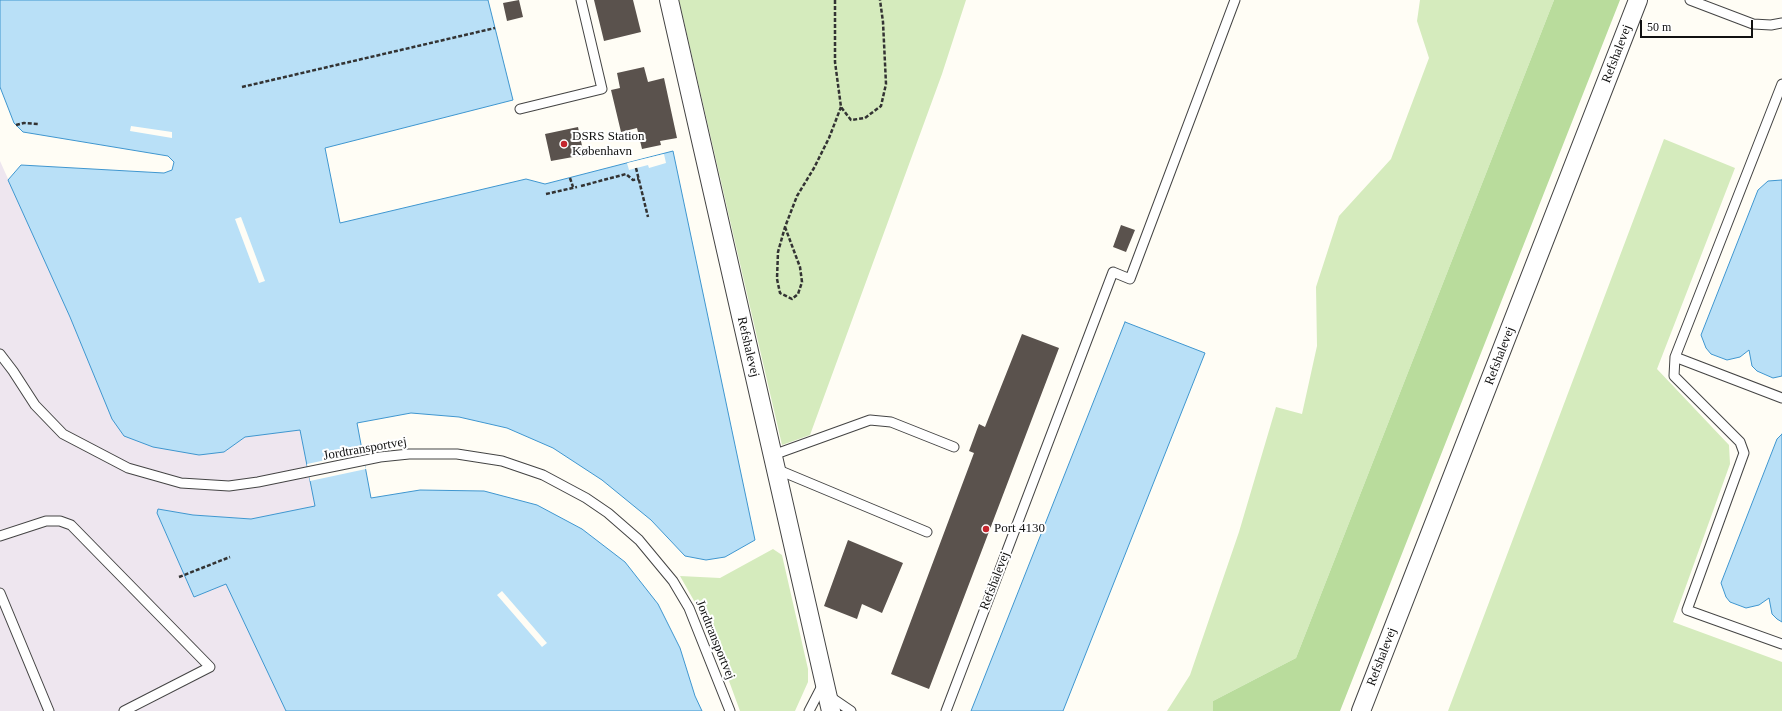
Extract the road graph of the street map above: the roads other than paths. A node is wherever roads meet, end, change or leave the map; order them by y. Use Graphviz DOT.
graph roads {
  1 [pos="581,0"];
  2 [pos="669,0"];
  3 [pos="1235,0"];
  4 [pos="1638,0"];
  5 [pos="1690,0"];
  6 [pos="1782,22"];
  7 [pos="1782,84"];
  8 [pos="520,109"];
  9 [pos="0,354"];
  10 [pos="1674,357"];
  11 [pos="1782,398"];
  12 [pos="954,446"];
  13 [pos="774,462"];
  14 [pos="927,532"];
  15 [pos="0,536"];
  16 [pos="0,593"];
  17 [pos="1782,644"];
  18 [pos="828,696"];
  19 [pos="49,711"];
  20 [pos="124,711"];
  21 [pos="730,711"];
  22 [pos="809,711"];
  23 [pos="851,711"];
  24 [pos="946,711"];
  25 [pos="1361,711"];
  1 -- 8 [label="lane"];
  2 -- 13 [label="street, Refshalevej"];
  3 -- 24 [label="lane, Refshalevej"];
  4 -- 25 [label="street, Refshalevej"];
  5 -- 6 [label="lane"];
  7 -- 10 [label="lane"];
  9 -- 21 [label="lane, Jordtransportvej"];
  10 -- 11 [label="lane"];
  10 -- 17 [label="lane"];
  12 -- 13 [label="lane"];
  13 -- 14 [label="lane"];
  13 -- 18 [label="street, Refshalevej"];
  15 -- 20 [label="lane"];
  16 -- 19 [label="lane"];
  18 -- 22 [label="lane"];
  18 -- 23 [label="lane"];
}
